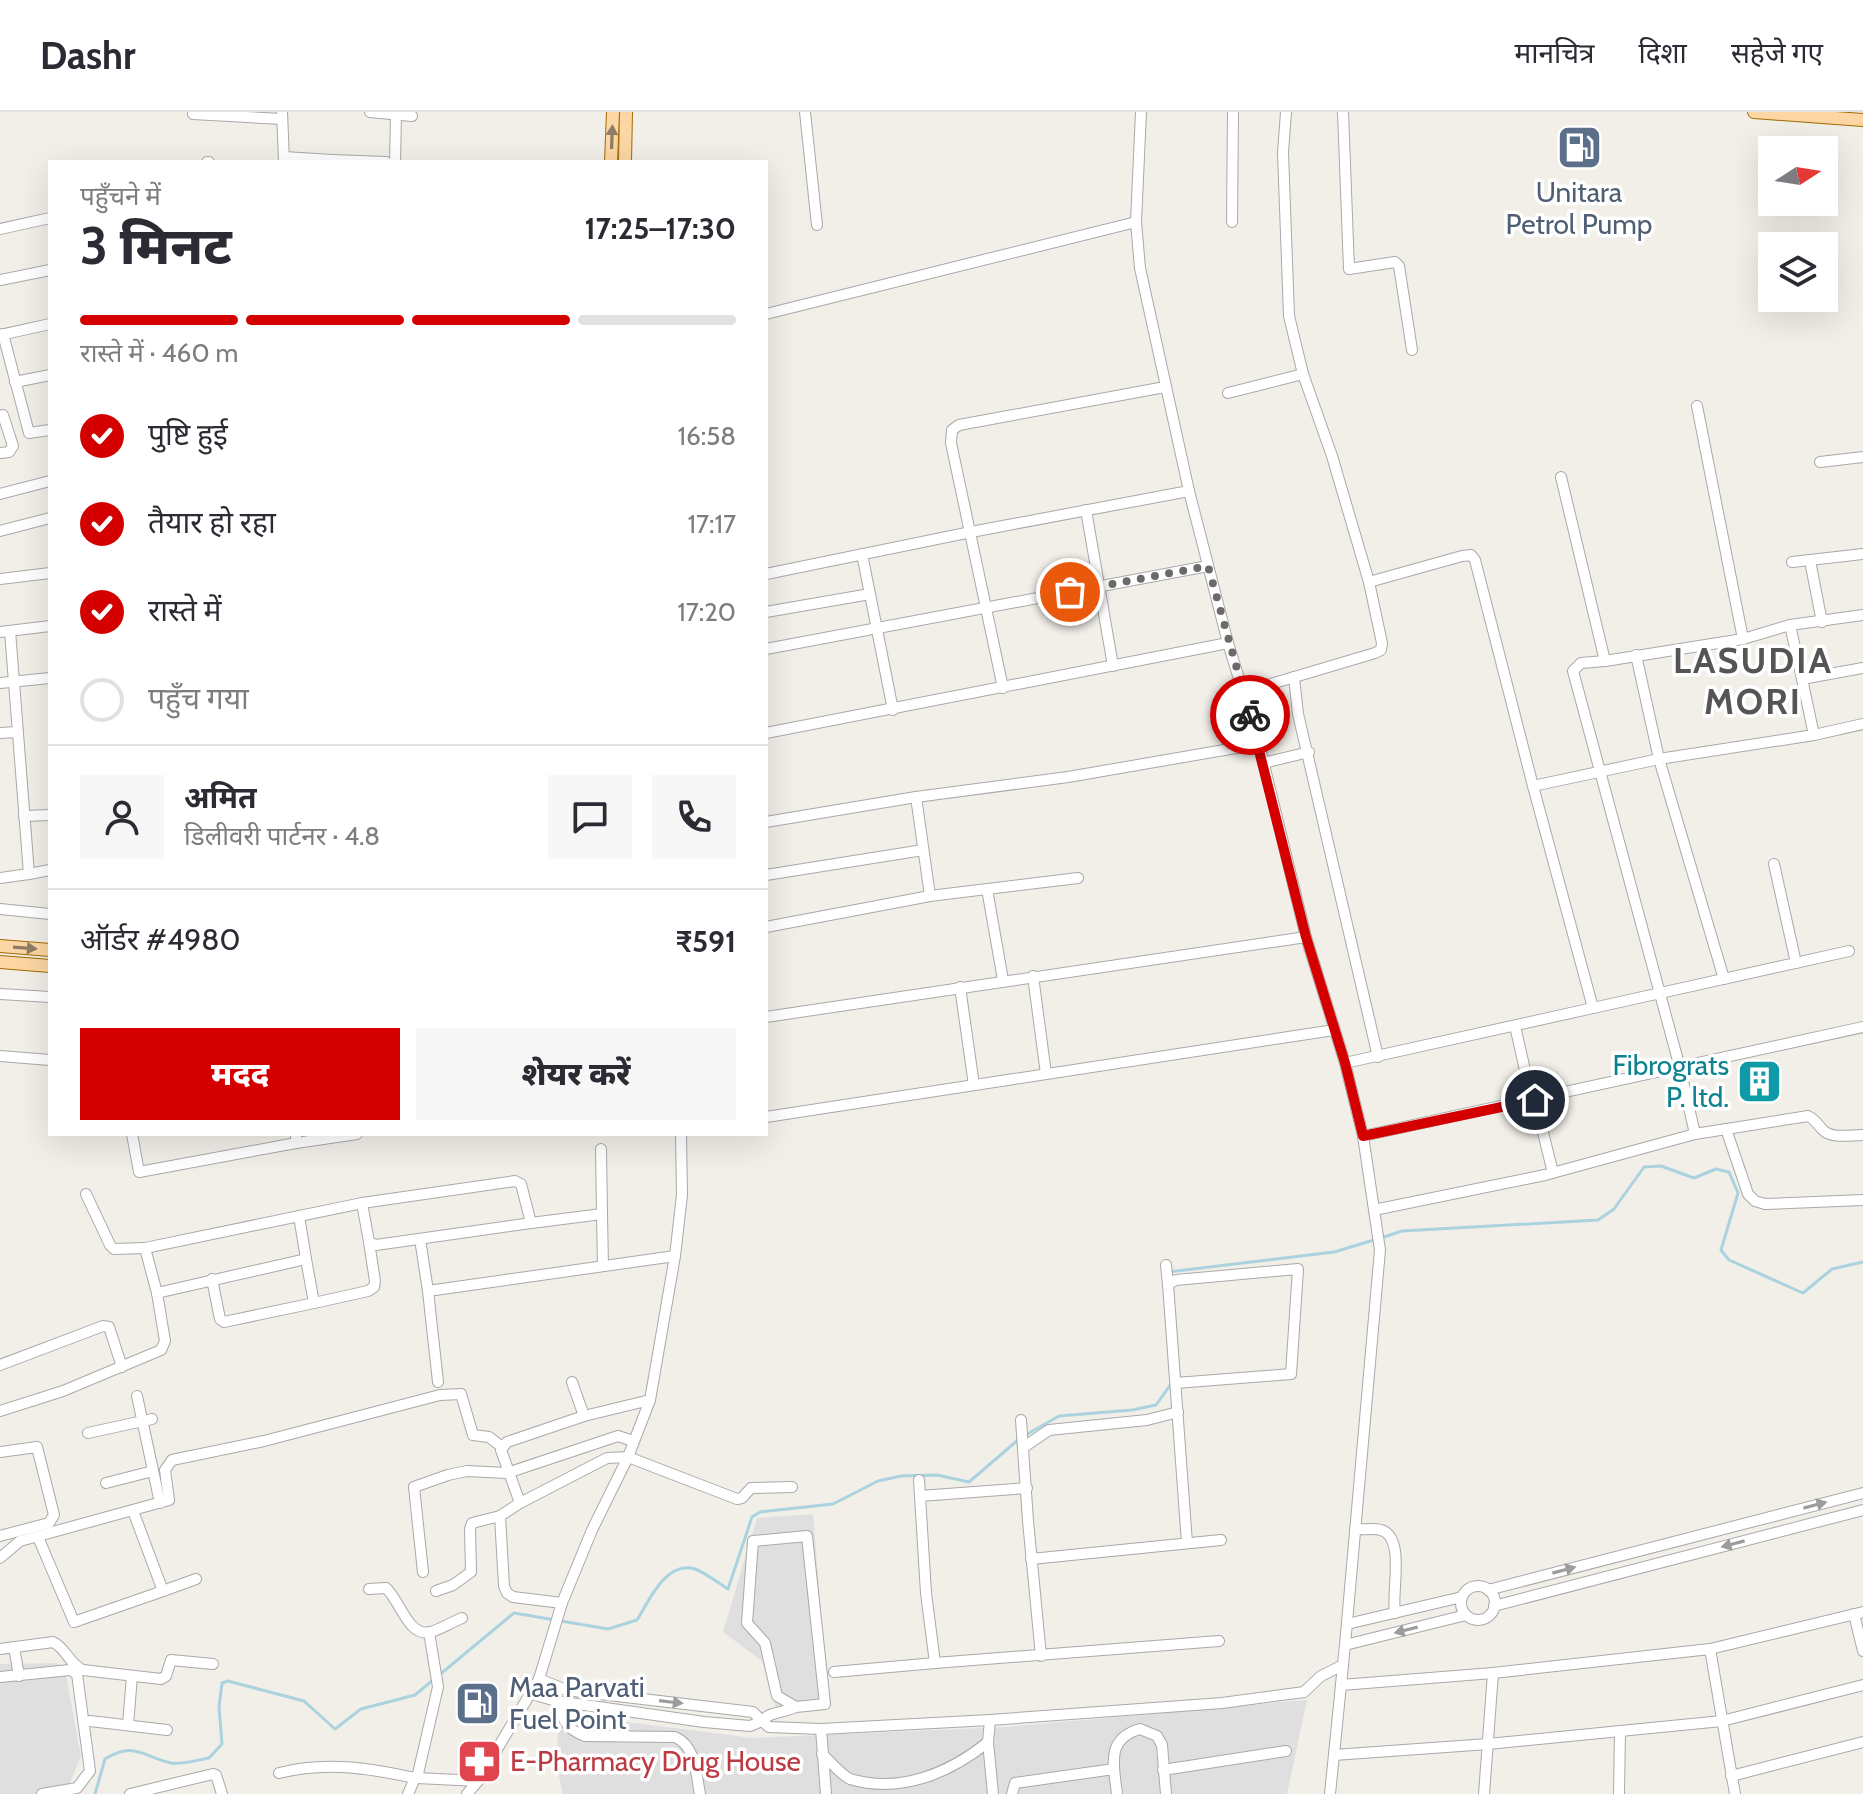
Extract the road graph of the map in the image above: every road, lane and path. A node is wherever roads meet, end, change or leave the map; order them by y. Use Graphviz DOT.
graph roads {
  1 [pos="370,112"];
  2 [pos="613,112"];
  3 [pos="626,112"];
  4 [pos="805,112"];
  5 [pos="1141,112"];
  6 [pos="1233,112"];
  7 [pos="1286,112"];
  8 [pos="1343,112"];
  9 [pos="1754,112"];
  10 [pos="193,114"];
  11 [pos="229,114"];
  12 [pos="396,114"];
  13 [pos="282,115"];
  14 [pos="412,116"];
  15 [pos="1863,120"];
  16 [pos="284,160"];
  17 [pos="395,160"];
  18 [pos="611,160"];
  19 [pos="625,160"];
  20 [pos="48,218"];
  21 [pos="1136,222"];
  22 [pos="1232,222"];
  23 [pos="817,225"];
  24 [pos="0,229"];
  25 [pos="48,270"];
  26 [pos="0,280"];
  27 [pos="768,314"];
  28 [pos="48,324"];
  29 [pos="1,335"];
  30 [pos="1412,350"];
  31 [pos="1303,374"];
  32 [pos="48,375"];
  33 [pos="15,382"];
  34 [pos="1165,387"];
  35 [pos="1228,393"];
  36 [pos="1697,406"];
  37 [pos="1,411"];
  38 [pos="48,430"];
  39 [pos="0,453"];
  40 [pos="1863,457"];
  41 [pos="1820,462"];
  42 [pos="1561,477"];
  43 [pos="48,482"];
  44 [pos="1189,491"];
  45 [pos="0,494"];
  46 [pos="1086,510"];
  47 [pos="48,519"];
  48 [pos="0,531"];
  49 [pos="971,532"];
  50 [pos="862,554"];
  51 [pos="1863,554"];
  52 [pos="1810,561"];
  53 [pos="1792,562"];
  54 [pos="1208,566"];
  55 [pos="48,573"];
  56 [pos="768,574"];
  57 [pos="0,579"];
  58 [pos="1369,582"];
  59 [pos="1099,586"];
  60 [pos="870,594"];
  61 [pos="985,608"];
  62 [pos="768,612"];
  63 [pos="1863,615"];
  64 [pos="1822,622"];
  65 [pos="1790,625"];
  66 [pos="48,626"];
  67 [pos="877,630"];
  68 [pos="5,631"];
  69 [pos="1743,639"];
  70 [pos="1228,643"];
  71 [pos="768,649"];
  72 [pos="1636,655"];
  73 [pos="1605,661"];
  74 [pos="1113,666"];
  75 [pos="1863,668"];
  76 [pos="1294,677"];
  77 [pos="48,678"];
  78 [pos="1802,679"];
  79 [pos="16,681"];
  80 [pos="0,683"];
  81 [pos="1003,688"];
  82 [pos="1244,692"];
  83 [pos="893,710"];
  84 [pos="1863,724"];
  85 [pos="17,732"];
  86 [pos="0,733"];
  87 [pos="768,733"];
  88 [pos="1814,735"];
  89 [pos="1259,744"];
  90 [pos="1309,752"];
  91 [pos="1659,759"];
  92 [pos="1263,763"];
  93 [pos="1601,773"];
  94 [pos="1533,786"];
  95 [pos="916,797"];
  96 [pos="48,815"];
  97 [pos="24,816"];
  98 [pos="768,822"];
  99 [pos="923,850"];
  100 [pos="1774,864"];
  101 [pos="48,870"];
  102 [pos="29,874"];
  103 [pos="768,875"];
  104 [pos="0,878"];
  105 [pos="1078,878"];
  106 [pos="987,889"];
  107 [pos="930,896"];
  108 [pos="0,909"];
  109 [pos="48,914"];
  110 [pos="768,927"];
  111 [pos="1306,937"];
  112 [pos="0,946"];
  113 [pos="48,950"];
  114 [pos="1849,951"];
  115 [pos="0,962"];
  116 [pos="1796,963"];
  117 [pos="48,966"];
  118 [pos="1033,976"];
  119 [pos="1724,979"];
  120 [pos="1003,980"];
  121 [pos="960,987"];
  122 [pos="1660,992"];
  123 [pos="0,994"];
  124 [pos="48,997"];
  125 [pos="1593,1008"];
  126 [pos="768,1017"];
  127 [pos="1515,1026"];
  128 [pos="1862,1028"];
  129 [pos="1334,1030"];
  130 [pos="0,1056"];
  131 [pos="1378,1057"];
  132 [pos="48,1060"];
  133 [pos="1345,1063"];
  134 [pos="1680,1068"];
  135 [pos="1046,1074"];
  136 [pos="974,1085"];
  137 [pos="1533,1100"];
  138 [pos="768,1117"];
  139 [pos="1726,1129"];
  140 [pos="1695,1134"];
  141 [pos="1863,1135"];
  142 [pos="132,1136"];
  143 [pos="333,1136"];
  144 [pos="681,1136"];
  145 [pos="1363,1136"];
  146 [pos="296,1139"];
  147 [pos="601,1149"];
  148 [pos="1553,1173"];
  149 [pos="86,1194"];
  150 [pos="1863,1200"];
  151 [pos="362,1203"];
  152 [pos="1374,1210"];
  153 [pos="602,1214"];
  154 [pos="299,1216"];
  155 [pos="531,1223"];
  156 [pos="420,1239"];
  157 [pos="369,1242"];
  158 [pos="145,1248"];
  159 [pos="675,1256"];
  160 [pos="306,1259"];
  161 [pos="603,1266"];
  162 [pos="212,1279"];
  163 [pos="428,1291"];
  164 [pos="157,1293"];
  165 [pos="314,1303"];
  166 [pos="0,1365"];
  167 [pos="122,1367"];
  168 [pos="438,1382"];
  169 [pos="572,1382"];
  170 [pos="1176,1383"];
  171 [pos="137,1396"];
  172 [pos="650,1400"];
  173 [pos="0,1411"];
  174 [pos="1178,1412"];
  175 [pos="584,1416"];
  176 [pos="147,1420"];
  177 [pos="1021,1420"];
  178 [pos="88,1433"];
  179 [pos="1023,1440"];
  180 [pos="633,1441"];
  181 [pos="502,1447"];
  182 [pos="0,1452"];
  183 [pos="628,1457"];
  184 [pos="153,1471"];
  185 [pos="507,1473"];
  186 [pos="919,1480"];
  187 [pos="106,1483"];
  188 [pos="792,1487"];
  189 [pos="1027,1488"];
  190 [pos="1863,1493"];
  191 [pos="920,1496"];
  192 [pos="160,1503"];
  193 [pos="520,1503"];
  194 [pos="1863,1510"];
  195 [pos="133,1511"];
  196 [pos="1778,1514"];
  197 [pos="500,1516"];
  198 [pos="1355,1529"];
  199 [pos="1783,1531"];
  200 [pos="0,1536"];
  201 [pos="19,1537"];
  202 [pos="38,1537"];
  203 [pos="1221,1540"];
  204 [pos="1187,1543"];
  205 [pos="0,1558"];
  206 [pos="1031,1559"];
  207 [pos="423,1572"];
  208 [pos="196,1579"];
  209 [pos="369,1589"];
  210 [pos="1488,1590"];
  211 [pos="163,1591"];
  212 [pos="436,1591"];
  213 [pos="1462,1597"];
  214 [pos="562,1605"];
  215 [pos="1494,1606"];
  216 [pos="1395,1613"];
  217 [pos="1858,1613"];
  218 [pos="1466,1615"];
  219 [pos="462,1618"];
  220 [pos="1347,1624"];
  221 [pos="429,1632"];
  222 [pos="1219,1641"];
  223 [pos="1345,1645"];
  224 [pos="14,1647"];
  225 [pos="0,1649"];
  226 [pos="1710,1649"];
  227 [pos="1863,1651"];
  228 [pos="1041,1656"];
  229 [pos="935,1663"];
  230 [pos="213,1664"];
  231 [pos="1343,1665"];
  232 [pos="834,1672"];
  233 [pos="1493,1673"];
  234 [pos="19,1676"];
  235 [pos="132,1676"];
  236 [pos="0,1677"];
  237 [pos="539,1679"];
  238 [pos="1341,1685"];
  239 [pos="1863,1685"];
  240 [pos="532,1694"];
  241 [pos="562,1702"];
  242 [pos="796,1707"];
  243 [pos="1138,1709"];
  244 [pos="685,1719"];
  245 [pos="990,1720"];
  246 [pos="90,1721"];
  247 [pos="762,1721"];
  248 [pos="1722,1721"];
  249 [pos="128,1725"];
  250 [pos="821,1729"];
  251 [pos="1140,1729"];
  252 [pos="167,1730"];
  253 [pos="1620,1731"];
  254 [pos="683,1741"];
  255 [pos="988,1742"];
  256 [pos="1863,1742"];
  257 [pos="1488,1744"];
  258 [pos="1286,1751"];
  259 [pos="822,1754"];
  260 [pos="1334,1755"];
  261 [pos="1114,1769"];
  262 [pos="1163,1770"];
  263 [pos="279,1773"];
  264 [pos="1731,1776"];
  265 [pos="416,1778"];
  266 [pos="478,1781"];
  267 [pos="169,1789"];
  268 [pos="42,1794"];
  269 [pos="130,1794"];
  270 [pos="222,1794"];
  271 [pos="408,1794"];
  272 [pos="467,1794"];
  273 [pos="700,1794"];
  274 [pos="826,1794"];
  275 [pos="993,1794"];
  276 [pos="1012,1794"];
  277 [pos="1117,1794"];
  278 [pos="1166,1794"];
  279 [pos="1330,1794"];
  280 [pos="1484,1794"];
  281 [pos="1619,1794"];
  282 [pos="1735,1794"];
  1 -- 12 [label="street"];
  18 -- 2 [label="main road, one-way"];
  3 -- 19 [label="main road"];
  4 -- 23 [label="street"];
  5 -- 21 [label="street"];
  6 -- 22 [label="street"];
  7 -- 31 [label="street"];
  8 -- 30 [label="street"];
  9 -- 15 [label="main road"];
  10 -- 11 [label="street"];
  11 -- 13 [label="street"];
  12 -- 14 [label="street"];
  12 -- 17 [label="street"];
  13 -- 16 [label="street"];
  20 -- 24 [label="street"];
  21 -- 27 [label="street"];
  21 -- 34 [label="street"];
  25 -- 26 [label="street"];
  28 -- 29 [label="street"];
  29 -- 33 [label="street"];
  31 -- 35 [label="street"];
  31 -- 58 [label="street"];
  32 -- 33 [label="street"];
  33 -- 38 [label="street"];
  34 -- 44 [label="street"];
  34 -- 49 [label="street"];
  36 -- 69 [label="street"];
  37 -- 39 [label="street"];
  40 -- 41 [label="street"];
  42 -- 73 [label="street"];
  43 -- 45 [label="street"];
  44 -- 46 [label="street"];
  44 -- 54 [label="street"];
  46 -- 49 [label="street"];
  46 -- 59 [label="street"];
  47 -- 48 [label="street"];
  49 -- 50 [label="street"];
  49 -- 61 [label="street"];
  50 -- 56 [label="street"];
  50 -- 60 [label="street"];
  51 -- 52 [label="street"];
  52 -- 53 [label="street"];
  52 -- 64 [label="street"];
  54 -- 59 [label="street"];
  54 -- 70 [label="street"];
  55 -- 57 [label="street"];
  58 -- 76 [label="street"];
  58 -- 94 [label="street"];
  59 -- 61 [label="street"];
  59 -- 74 [label="street"];
  60 -- 62 [label="street"];
  60 -- 67 [label="street"];
  61 -- 67 [label="street"];
  61 -- 81 [label="street"];
  63 -- 64 [label="street"];
  64 -- 65 [label="street"];
  65 -- 69 [label="street"];
  65 -- 78 [label="street"];
  66 -- 68 [label="street"];
  67 -- 71 [label="street"];
  67 -- 83 [label="street"];
  68 -- 79 [label="street"];
  69 -- 72 [label="street"];
  70 -- 74 [label="street"];
  70 -- 82 [label="street"];
  72 -- 73 [label="street"];
  72 -- 91 [label="street"];
  73 -- 93 [label="street"];
  74 -- 81 [label="street"];
  75 -- 78 [label="street"];
  76 -- 82 [label="street"];
  76 -- 90 [label="street"];
  77 -- 79 [label="street"];
  78 -- 88 [label="street"];
  79 -- 80 [label="street"];
  79 -- 85 [label="street"];
  81 -- 83 [label="street"];
  82 -- 89 [label="street"];
  83 -- 87 [label="street"];
  84 -- 88 [label="street"];
  85 -- 86 [label="street"];
  85 -- 97 [label="street"];
  88 -- 91 [label="street"];
  89 -- 92 [label="street"];
  89 -- 95 [label="street"];
  90 -- 92 [label="street"];
  90 -- 131 [label="street"];
  91 -- 93 [label="street"];
  91 -- 119 [label="street"];
  92 -- 111 [label="street"];
  93 -- 94 [label="street"];
  93 -- 122 [label="street"];
  94 -- 125 [label="street"];
  95 -- 98 [label="street"];
  95 -- 99 [label="street"];
  96 -- 97 [label="street"];
  97 -- 102 [label="street"];
  99 -- 103 [label="street"];
  99 -- 107 [label="street"];
  100 -- 116 [label="street"];
  101 -- 102 [label="street"];
  102 -- 104 [label="street"];
  105 -- 106 [label="street"];
  106 -- 107 [label="street"];
  106 -- 120 [label="street"];
  107 -- 110 [label="street"];
  108 -- 109 [label="street"];
  111 -- 118 [label="street"];
  111 -- 129 [label="street"];
  112 -- 113 [label="main road, one-way"];
  114 -- 116 [label="street"];
  115 -- 117 [label="main road"];
  116 -- 119 [label="street"];
  118 -- 120 [label="street"];
  118 -- 135 [label="street"];
  119 -- 122 [label="street"];
  120 -- 121 [label="street"];
  121 -- 126 [label="street"];
  121 -- 136 [label="street"];
  122 -- 125 [label="street"];
  122 -- 134 [label="street"];
  123 -- 124 [label="street"];
  125 -- 127 [label="street"];
  127 -- 131 [label="street"];
  127 -- 137 [label="street"];
  128 -- 134 [label="street"];
  129 -- 133 [label="street"];
  129 -- 135 [label="street"];
  130 -- 132 [label="street"];
  131 -- 133 [label="street"];
  133 -- 145 [label="street"];
  134 -- 137 [label="street"];
  134 -- 140 [label="street"];
  135 -- 136 [label="street"];
  136 -- 138 [label="street"];
  137 -- 145 [label="street"];
  137 -- 148 [label="street"];
  139 -- 140 [label="street"];
  139 -- 141 [label="street"];
  139 -- 150 [label="street"];
  140 -- 148 [label="street"];
  142 -- 146 [label="street"];
  143 -- 146 [label="street"];
  144 -- 159 [label="street"];
  145 -- 152 [label="street"];
  147 -- 153 [label="street"];
  148 -- 152 [label="street"];
  149 -- 158 [label="street"];
  151 -- 154 [label="street"];
  151 -- 155 [label="street"];
  151 -- 157 [label="street"];
  152 -- 198 [label="street"];
  153 -- 155 [label="street"];
  153 -- 161 [label="street"];
  154 -- 158 [label="street"];
  154 -- 160 [label="street"];
  155 -- 156 [label="street"];
  156 -- 157 [label="street"];
  156 -- 163 [label="street"];
  157 -- 165 [label="street"];
  158 -- 164 [label="street"];
  159 -- 161 [label="street"];
  159 -- 172 [label="street"];
  160 -- 162 [label="street"];
  160 -- 165 [label="street"];
  161 -- 163 [label="street"];
  162 -- 164 [label="street"];
  162 -- 165 [label="street"];
  163 -- 168 [label="street"];
  164 -- 167 [label="street"];
  166 -- 167 [label="street"];
  167 -- 173 [label="street"];
  169 -- 175 [label="street"];
  170 -- 170 [label="street"];
  170 -- 174 [label="street"];
  171 -- 176 [label="street"];
  172 -- 175 [label="street"];
  172 -- 180 [label="street"];
  174 -- 179 [label="street"];
  174 -- 204 [label="street"];
  175 -- 181 [label="street"];
  176 -- 178 [label="street"];
  176 -- 184 [label="street"];
  177 -- 179 [label="street"];
  179 -- 189 [label="street"];
  180 -- 183 [label="street"];
  180 -- 185 [label="street"];
  181 -- 185 [label="street"];
  181 -- 192 [label="street"];
  182 -- 201 [label="street"];
  183 -- 188 [label="street"];
  183 -- 193 [label="street"];
  183 -- 214 [label="street"];
  184 -- 187 [label="street"];
  184 -- 192 [label="street"];
  185 -- 193 [label="street"];
  185 -- 207 [label="street"];
  186 -- 191 [label="street"];
  189 -- 191 [label="street"];
  189 -- 206 [label="street"];
  196 -- 190 [label="street, one-way"];
  191 -- 229 [label="street"];
  192 -- 195 [label="street"];
  193 -- 197 [label="street"];
  194 -- 199 [label="street"];
  195 -- 202 [label="street"];
  195 -- 211 [label="street"];
  196 -- 199 [label="street"];
  210 -- 196 [label="street, one-way"];
  197 -- 212 [label="street"];
  197 -- 214 [label="street"];
  198 -- 216 [label="street"];
  198 -- 220 [label="street"];
  199 -- 215 [label="street, one-way"];
  200 -- 201 [label="street"];
  201 -- 202 [label="street"];
  201 -- 205 [label="street"];
  202 -- 211 [label="street"];
  203 -- 204 [label="street"];
  204 -- 206 [label="street"];
  206 -- 228 [label="street"];
  208 -- 211 [label="street"];
  209 -- 221 [label="street"];
  210 -- 213 [label="street"];
  210 -- 215 [label="street"];
  213 -- 216 [label="street"];
  213 -- 218 [label="street"];
  214 -- 237 [label="street"];
  215 -- 218 [label="street"];
  216 -- 220 [label="street"];
  217 -- 226 [label="street"];
  217 -- 227 [label="street"];
  218 -- 223 [label="street, one-way"];
  219 -- 221 [label="street"];
  220 -- 223 [label="street"];
  221 -- 265 [label="street"];
  222 -- 228 [label="street"];
  223 -- 231 [label="street"];
  224 -- 225 [label="street"];
  224 -- 234 [label="street"];
  224 -- 235 [label="street"];
  226 -- 233 [label="street"];
  226 -- 248 [label="street"];
  228 -- 229 [label="street"];
  229 -- 232 [label="street"];
  230 -- 235 [label="street"];
  231 -- 238 [label="street"];
  231 -- 243 [label="street"];
  233 -- 238 [label="street"];
  233 -- 257 [label="street"];
  234 -- 236 [label="street"];
  234 -- 268 [label="street"];
  235 -- 249 [label="street"];
  237 -- 240 [label="street"];
  237 -- 247 [label="street, one-way"];
  238 -- 260 [label="street"];
  239 -- 248 [label="street"];
  240 -- 241 [label="street"];
  240 -- 266 [label="street"];
  241 -- 244 [label="street"];
  241 -- 254 [label="street"];
  242 -- 242 [label="street"];
  242 -- 247 [label="street"];
  243 -- 245 [label="street"];
  243 -- 251 [label="street"];
  244 -- 247 [label="street"];
  244 -- 254 [label="street"];
  245 -- 250 [label="street"];
  245 -- 255 [label="street"];
  246 -- 249 [label="street"];
  247 -- 250 [label="street"];
  248 -- 253 [label="street"];
  248 -- 264 [label="street"];
  249 -- 252 [label="street"];
  250 -- 259 [label="street"];
  251 -- 261 [label="street"];
  251 -- 262 [label="street"];
  253 -- 257 [label="street"];
  253 -- 281 [label="street"];
  254 -- 273 [label="street"];
  255 -- 259 [label="street"];
  255 -- 275 [label="street"];
  256 -- 264 [label="street"];
  257 -- 260 [label="street"];
  257 -- 280 [label="street"];
  258 -- 262 [label="street"];
  259 -- 274 [label="street"];
  260 -- 279 [label="street"];
  261 -- 276 [label="street"];
  261 -- 277 [label="street"];
  262 -- 278 [label="street"];
  263 -- 265 [label="street"];
  264 -- 282 [label="street"];
  265 -- 266 [label="street"];
  265 -- 271 [label="street"];
  266 -- 272 [label="street"];
  267 -- 269 [label="street"];
  267 -- 270 [label="street"];
}
